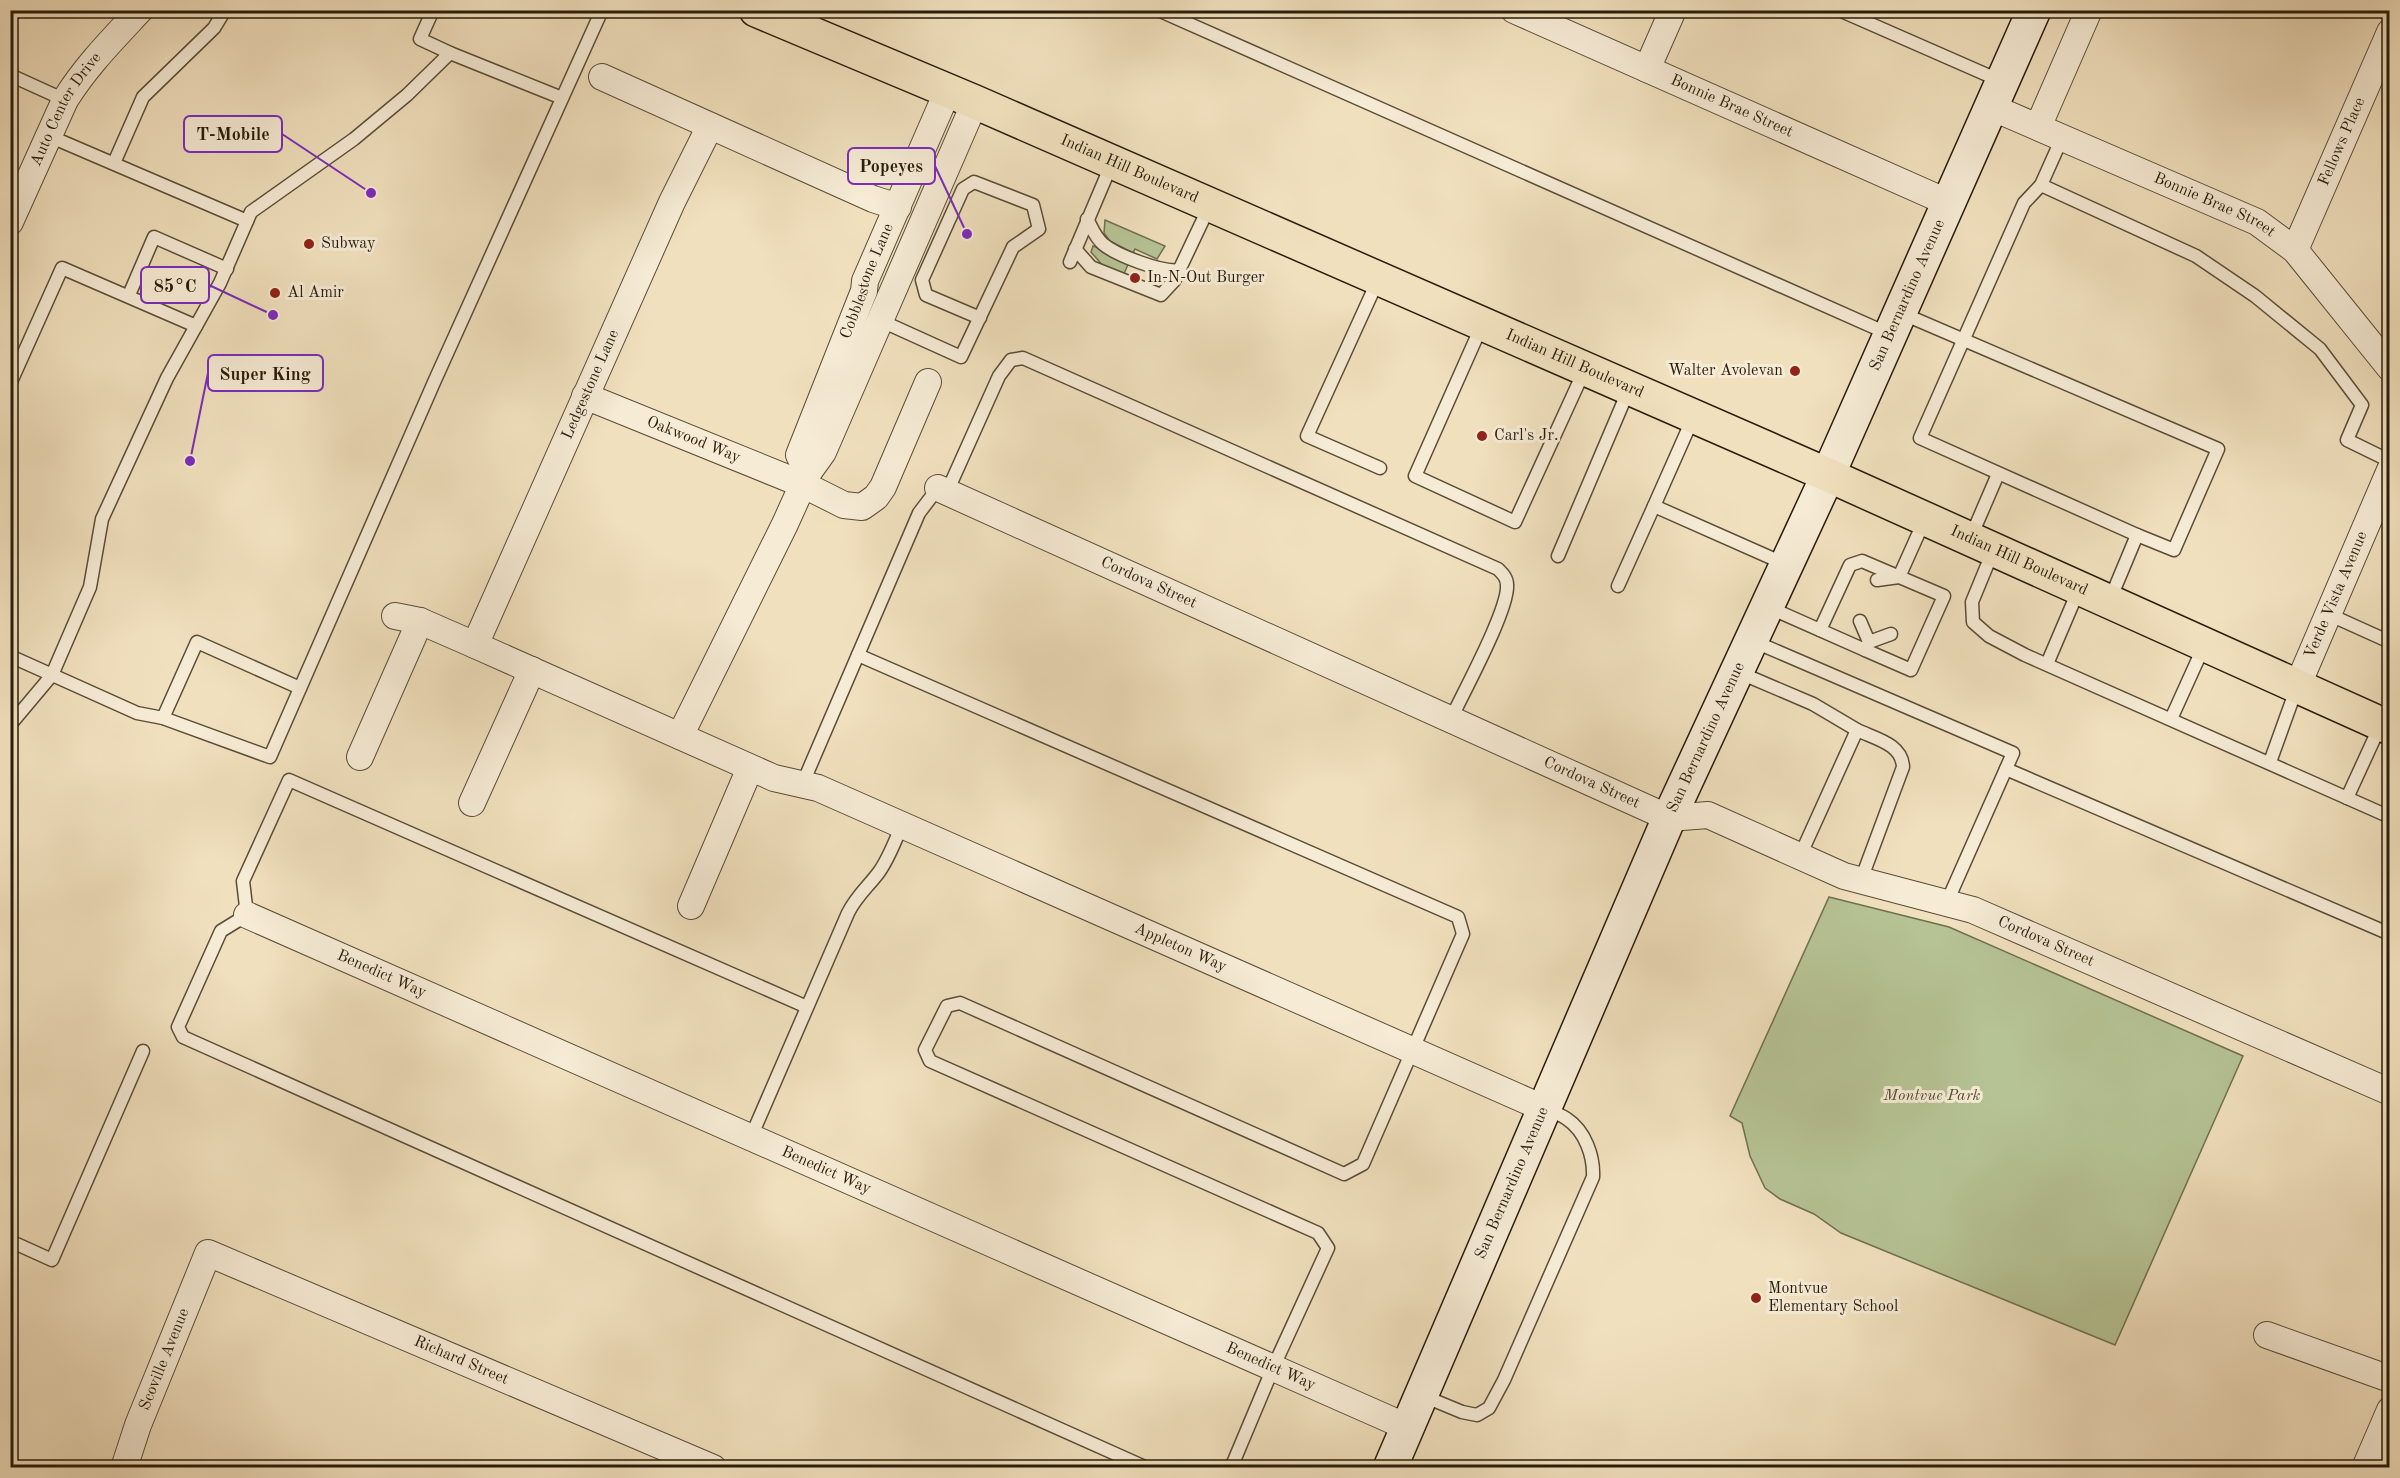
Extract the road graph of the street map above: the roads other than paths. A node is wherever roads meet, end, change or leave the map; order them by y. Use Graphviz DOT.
graph roads {
  1 [pos="140,10"];
  2 [pos="225,10"];
  3 [pos="433,10"];
  4 [pos="602,10"];
  5 [pos="756,10"];
  6 [pos="1158,10"];
  7 [pos="1514,10"];
  8 [pos="1673,10"];
  9 [pos="2034,10"];
  10 [pos="2089,10"];
  11 [pos="1846,12"];
  12 [pos="2390,32"];
  13 [pos="450,53"];
  14 [pos="1647,69"];
  15 [pos="10,75"];
  16 [pos="602,77"];
  17 [pos="1997,94"];
  18 [pos="962,96"];
  19 [pos="562,98"];
  20 [pos="65,100"];
  21 [pos="710,126"];
  22 [pos="2038,127"];
  23 [pos="49,136"];
  24 [pos="2062,138"];
  25 [pos="1112,162"];
  26 [pos="114,163"];
  27 [pos="2041,185"];
  28 [pos="1949,203"];
  29 [pos="1210,205"];
  30 [pos="898,207"];
  31 [pos="1087,219"];
  32 [pos="247,221"];
  33 [pos="10,222"];
  34 [pos="1075,249"];
  35 [pos="2295,250"];
  36 [pos="1070,262"];
  37 [pos="227,269"];
  38 [pos="1179,270"];
  39 [pos="1378,279"];
  40 [pos="129,295"];
  41 [pos="856,311"];
  42 [pos="980,318"];
  43 [pos="880,321"];
  44 [pos="1895,323"];
  45 [pos="1483,324"];
  46 [pos="196,326"];
  47 [pos="1964,340"];
  48 [pos="2390,368"];
  49 [pos="1585,369"];
  50 [pos="928,382"];
  51 [pos="10,384"];
  52 [pos="1629,388"];
  53 [pos="585,396"];
  54 [pos="1694,417"];
  55 [pos="2390,460"];
  56 [pos="1380,468"];
  57 [pos="2390,470"];
  58 [pos="1998,474"];
  59 [pos="1828,475"];
  60 [pos="805,478"];
  61 [pos="943,490"];
  62 [pos="1653,506"];
  63 [pos="1925,519"];
  64 [pos="2137,535"];
  65 [pos="1982,545"];
  66 [pos="1558,556"];
  67 [pos="1786,565"];
  68 [pos="1899,577"];
  69 [pos="1877,580"];
  70 [pos="1618,586"];
  71 [pos="2079,589"];
  72 [pos="1909,593"];
  73 [pos="2108,602"];
  74 [pos="1767,606"];
  75 [pos="2328,614"];
  76 [pos="1860,621"];
  77 [pos="1820,630"];
  78 [pos="1891,634"];
  79 [pos="1751,640"];
  80 [pos="2390,642"];
  81 [pos="475,645"];
  82 [pos="2204,645"];
  83 [pos="1867,646"];
  84 [pos="858,655"];
  85 [pos="10,656"];
  86 [pos="2047,664"];
  87 [pos="532,670"];
  88 [pos="1737,671"];
  89 [pos="52,675"];
  90 [pos="2297,687"];
  91 [pos="300,688"];
  92 [pos="163,718"];
  93 [pos="1451,719"];
  94 [pos="2171,719"];
  95 [pos="10,725"];
  96 [pos="2385,726"];
  97 [pos="1857,730"];
  98 [pos="680,736"];
  99 [pos="360,756"];
  100 [pos="2270,762"];
  101 [pos="750,768"];
  102 [pos="2006,769"];
  103 [pos="810,786"];
  104 [pos="2347,798"];
  105 [pos="472,803"];
  106 [pos="1669,818"];
  107 [pos="2390,818"];
  108 [pos="902,825"];
  109 [pos="1800,856"];
  110 [pos="1861,880"];
  111 [pos="1947,902"];
  112 [pos="692,906"];
  113 [pos="247,915"];
  114 [pos="2390,934"];
  115 [pos="807,1007"];
  116 [pos="1412,1050"];
  117 [pos="142,1051"];
  118 [pos="2390,1092"];
  119 [pos="1543,1108"];
  120 [pos="751,1137"];
  121 [pos="10,1241"];
  122 [pos="208,1253"];
  123 [pos="2267,1335"];
  124 [pos="1273,1368"];
  125 [pos="2390,1379"];
  126 [pos="1420,1395"];
  127 [pos="2390,1410"];
  128 [pos="1407,1427"];
  129 [pos="124,1467"];
  130 [pos="713,1467"];
  131 [pos="1147,1467"];
  132 [pos="1231,1467"];
  133 [pos="1390,1467"];
  134 [pos="2365,1467"];
  1 -- 20 [label="street, Auto Center Drive"];
  2 -- 26 [label="lane"];
  3 -- 13 [label="lane"];
  4 -- 19 [label="lane"];
  5 -- 18 [label="main road, Indian Hill Boulevard"];
  6 -- 44 [label="lane"];
  7 -- 14 [label="street, Bonnie Brae Street"];
  8 -- 14 [label="street"];
  9 -- 17 [label="main road, San Bernardino Avenue"];
  10 -- 22 [label="street"];
  11 -- 17 [label="lane"];
  12 -- 35 [label="street, Fellows Place"];
  13 -- 19 [label="lane"];
  13 -- 32 [label="lane"];
  14 -- 28 [label="street, Bonnie Brae Street"];
  15 -- 20 [label="lane"];
  16 -- 21 [label="street"];
  17 -- 22 [label="street, Bonnie Brae Street"];
  17 -- 28 [label="main road, San Bernardino Avenue"];
  18 -- 25 [label="main road, Indian Hill Boulevard"];
  18 -- 30 [label="street, Cobblestone Lane"];
  18 -- 43 [label="street, Cobblestone Lane"];
  19 -- 91 [label="lane"];
  20 -- 23 [label="street, Auto Center Drive"];
  21 -- 30 [label="street"];
  21 -- 53 [label="street, Ledgestone Lane"];
  22 -- 24 [label="street, Bonnie Brae Street"];
  23 -- 26 [label="lane"];
  23 -- 33 [label="street, Auto Center Drive"];
  24 -- 27 [label="lane"];
  24 -- 35 [label="street, Bonnie Brae Street"];
  25 -- 29 [label="main road, Indian Hill Boulevard"];
  25 -- 31 [label="lane"];
  26 -- 32 [label="lane"];
  27 -- 47 [label="lane"];
  27 -- 55 [label="lane"];
  28 -- 44 [label="main road, San Bernardino Avenue"];
  29 -- 38 [label="lane"];
  29 -- 39 [label="main road, Indian Hill Boulevard"];
  30 -- 41 [label="street, Cobblestone Lane"];
  31 -- 34 [label="lane"];
  31 -- 38 [label="lane"];
  32 -- 37 [label="lane"];
  34 -- 36 [label="lane"];
  34 -- 38 [label="lane"];
  35 -- 48 [label="street, Bonnie Brae Street"];
  37 -- 40 [label="lane"];
  37 -- 46 [label="lane"];
  39 -- 45 [label="main road, Indian Hill Boulevard"];
  39 -- 56 [label="lane"];
  40 -- 46 [label="lane"];
  40 -- 51 [label="lane"];
  41 -- 43 [label="lane"];
  41 -- 60 [label="street, Cobblestone Lane"];
  42 -- 42 [label="lane"];
  42 -- 43 [label="lane"];
  43 -- 60 [label="street, Cobblestone Lane"];
  44 -- 47 [label="lane"];
  44 -- 59 [label="main road, San Bernardino Avenue"];
  45 -- 49 [label="main road, Indian Hill Boulevard"];
  45 -- 49 [label="lane"];
  46 -- 89 [label="lane"];
  47 -- 58 [label="lane"];
  47 -- 64 [label="lane"];
  49 -- 52 [label="main road, Indian Hill Boulevard"];
  50 -- 60 [label="street, Oakwood Way"];
  52 -- 54 [label="main road, Indian Hill Boulevard"];
  52 -- 66 [label="lane"];
  53 -- 60 [label="street, Oakwood Way"];
  53 -- 81 [label="street, Ledgestone Lane"];
  54 -- 59 [label="main road, Indian Hill Boulevard"];
  54 -- 62 [label="lane"];
  57 -- 75 [label="street, Verde Vista Avenue"];
  58 -- 64 [label="lane"];
  58 -- 65 [label="lane"];
  59 -- 63 [label="main road, Indian Hill Boulevard"];
  59 -- 67 [label="main road, San Bernardino Avenue"];
  60 -- 98 [label="street, Cobblestone Lane"];
  61 -- 84 [label="lane"];
  61 -- 93 [label="street, Cordova Street"];
  61 -- 93 [label="lane"];
  62 -- 67 [label="lane"];
  62 -- 70 [label="lane"];
  63 -- 65 [label="main road, Indian Hill Boulevard"];
  63 -- 68 [label="lane"];
  64 -- 73 [label="lane"];
  65 -- 71 [label="main road, Indian Hill Boulevard"];
  65 -- 86 [label="lane"];
  67 -- 74 [label="main road, San Bernardino Avenue"];
  68 -- 69 [label="lane"];
  68 -- 72 [label="lane"];
  68 -- 77 [label="lane"];
  68 -- 83 [label="lane"];
  71 -- 73 [label="main road, Indian Hill Boulevard"];
  71 -- 86 [label="lane"];
  73 -- 82 [label="main road, Indian Hill Boulevard"];
  74 -- 77 [label="lane"];
  74 -- 79 [label="main road, San Bernardino Avenue"];
  75 -- 80 [label="lane"];
  75 -- 90 [label="street, Verde Vista Avenue"];
  76 -- 83 [label="lane"];
  77 -- 83 [label="lane"];
  78 -- 83 [label="lane"];
  79 -- 88 [label="main road, San Bernardino Avenue"];
  79 -- 102 [label="lane"];
  81 -- 87 [label="street, Appleton Way"];
  81 -- 99 [label="street, Appleton Way"];
  82 -- 90 [label="main road, Indian Hill Boulevard"];
  82 -- 94 [label="lane"];
  84 -- 103 [label="lane"];
  84 -- 116 [label="lane"];
  85 -- 89 [label="lane"];
  86 -- 94 [label="lane"];
  87 -- 98 [label="street, Appleton Way"];
  87 -- 105 [label="street"];
  88 -- 97 [label="lane"];
  88 -- 106 [label="main road, San Bernardino Avenue"];
  89 -- 92 [label="lane"];
  89 -- 95 [label="lane"];
  90 -- 96 [label="main road, Indian Hill Boulevard"];
  90 -- 100 [label="lane"];
  91 -- 92 [label="lane"];
  91 -- 92 [label="lane"];
  93 -- 106 [label="street, Cordova Street"];
  94 -- 100 [label="lane"];
  96 -- 104 [label="lane"];
  97 -- 109 [label="lane"];
  97 -- 110 [label="lane"];
  98 -- 101 [label="street, Appleton Way"];
  100 -- 104 [label="lane"];
  101 -- 103 [label="street, Appleton Way"];
  101 -- 112 [label="street"];
  102 -- 111 [label="lane"];
  102 -- 114 [label="lane"];
  103 -- 108 [label="street, Appleton Way"];
  104 -- 107 [label="lane"];
  106 -- 109 [label="street, Cordova Street"];
  106 -- 119 [label="main road, San Bernardino Avenue"];
  108 -- 115 [label="lane"];
  108 -- 116 [label="street, Appleton Way"];
  109 -- 110 [label="street, Cordova Street"];
  110 -- 111 [label="street, Cordova Street"];
  111 -- 118 [label="street, Cordova Street"];
  113 -- 115 [label="lane"];
  113 -- 120 [label="street, Benedict Way"];
  113 -- 131 [label="lane"];
  115 -- 120 [label="lane"];
  116 -- 119 [label="street, Appleton Way"];
  116 -- 124 [label="lane"];
  117 -- 121 [label="lane"];
  119 -- 126 [label="main road, San Bernardino Avenue"];
  119 -- 126 [label="lane"];
  120 -- 124 [label="street, Benedict Way"];
  122 -- 129 [label="street, Scoville Avenue"];
  122 -- 130 [label="street, Richard Street"];
  123 -- 125 [label="street"];
  124 -- 128 [label="street, Benedict Way"];
  124 -- 132 [label="lane"];
  126 -- 128 [label="main road, San Bernardino Avenue"];
  127 -- 134 [label="street"];
  128 -- 133 [label="main road, San Bernardino Avenue"];
}
